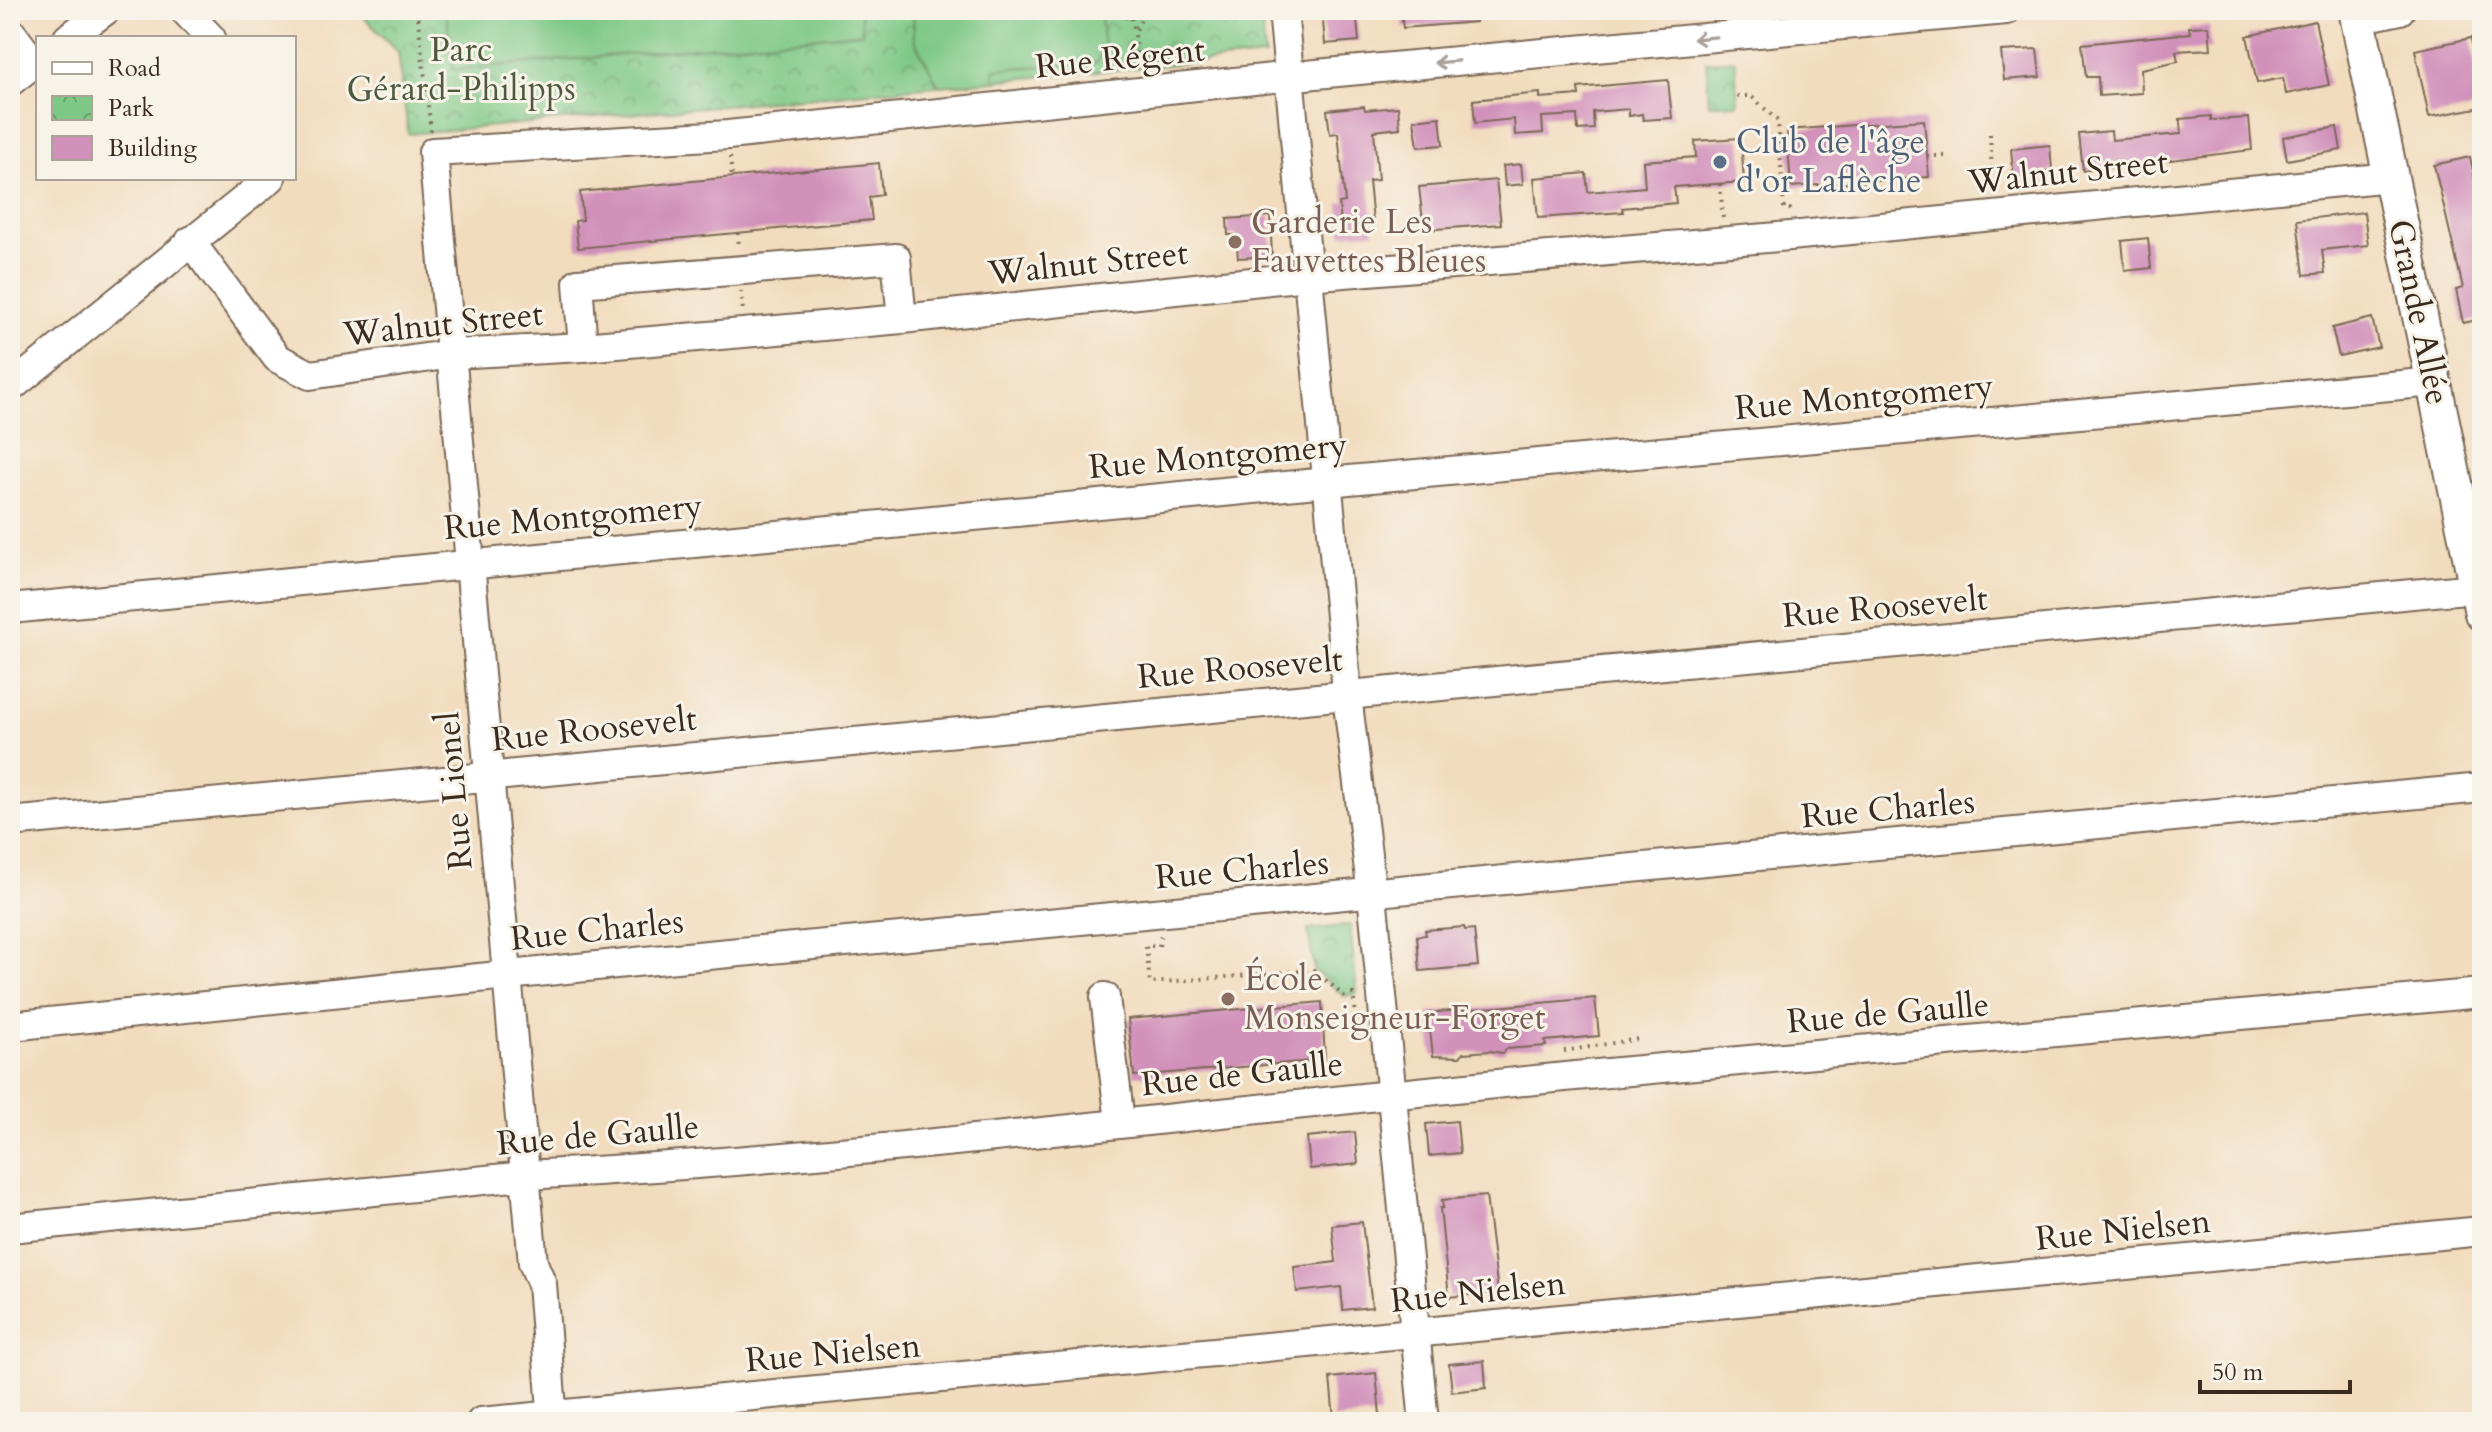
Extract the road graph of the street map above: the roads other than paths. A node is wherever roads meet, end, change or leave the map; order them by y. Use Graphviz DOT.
graph roads {
  1 [pos="106,10"];
  2 [pos="184,10"];
  3 [pos="1283,10"];
  4 [pos="2006,10"];
  5 [pos="2400,10"];
  6 [pos="2357,15"];
  7 [pos="10,31"];
  8 [pos="71,36"];
  9 [pos="209,36"];
  10 [pos="36,61"];
  11 [pos="1289,76"];
  12 [pos="10,82"];
  13 [pos="432,144"];
  14 [pos="2391,177"];
  15 [pos="268,180"];
  16 [pos="190,241"];
  17 [pos="1308,276"];
  18 [pos="902,319"];
  19 [pos="583,347"];
  20 [pos="452,354"];
  21 [pos="2434,382"];
  22 [pos="10,388"];
  23 [pos="1327,482"];
  24 [pos="470,563"];
  25 [pos="2479,601"];
  26 [pos="10,609"];
  27 [pos="1348,694"];
  28 [pos="489,775"];
  29 [pos="2482,788"];
  30 [pos="10,822"];
  31 [pos="1372,894"];
  32 [pos="507,975"];
  33 [pos="2482,993"];
  34 [pos="1105,997"];
  35 [pos="10,1026"];
  36 [pos="1391,1096"];
  37 [pos="1120,1122"];
  38 [pos="526,1177"];
  39 [pos="10,1228"];
  40 [pos="2482,1231"];
  41 [pos="1415,1334"];
  42 [pos="553,1418"];
  43 [pos="481,1422"];
  44 [pos="1424,1422"];
  1 -- 8 [label="street"];
  2 -- 9 [label="street"];
  3 -- 11 [label="street"];
  4 -- 11 [label="street, Rue Régent, one-way"];
  5 -- 6 [label="street"];
  6 -- 14 [label="main road, Grande Allée"];
  7 -- 10 [label="street"];
  10 -- 12 [label="street"];
  11 -- 13 [label="street, Rue Régent"];
  11 -- 17 [label="street"];
  13 -- 20 [label="street, Rue Lionel"];
  14 -- 17 [label="street, Walnut Street"];
  14 -- 21 [label="main road, Grande Allée"];
  15 -- 16 [label="street"];
  16 -- 20 [label="street, Walnut Street"];
  16 -- 22 [label="street"];
  17 -- 18 [label="street, Walnut Street"];
  17 -- 23 [label="street"];
  18 -- 19 [label="street, Walnut Street"];
  18 -- 19 [label="street"];
  19 -- 20 [label="street, Walnut Street"];
  20 -- 24 [label="street, Rue Lionel"];
  21 -- 23 [label="street, Rue Montgomery"];
  21 -- 25 [label="main road, Grande Allée"];
  23 -- 24 [label="street, Rue Montgomery"];
  23 -- 27 [label="street"];
  24 -- 26 [label="street, Rue Montgomery"];
  24 -- 28 [label="street, Rue Lionel"];
  25 -- 27 [label="street, Rue Roosevelt"];
  27 -- 28 [label="street, Rue Roosevelt"];
  27 -- 31 [label="street"];
  28 -- 30 [label="street, Rue Roosevelt"];
  28 -- 32 [label="street, Rue Lionel"];
  29 -- 31 [label="street, Rue Charles"];
  31 -- 32 [label="street, Rue Charles"];
  31 -- 36 [label="street"];
  32 -- 35 [label="street, Rue Charles"];
  32 -- 38 [label="street, Rue Lionel"];
  33 -- 36 [label="street, Rue de Gaulle"];
  34 -- 37 [label="street"];
  36 -- 37 [label="street, Rue de Gaulle"];
  36 -- 41 [label="street"];
  37 -- 38 [label="street, Rue de Gaulle"];
  38 -- 39 [label="street, Rue de Gaulle"];
  38 -- 42 [label="street, Rue Lionel"];
  40 -- 41 [label="street, Rue Nielsen"];
  41 -- 42 [label="street, Rue Nielsen"];
  41 -- 44 [label="street"];
  42 -- 43 [label="street, Rue Nielsen"];
}
